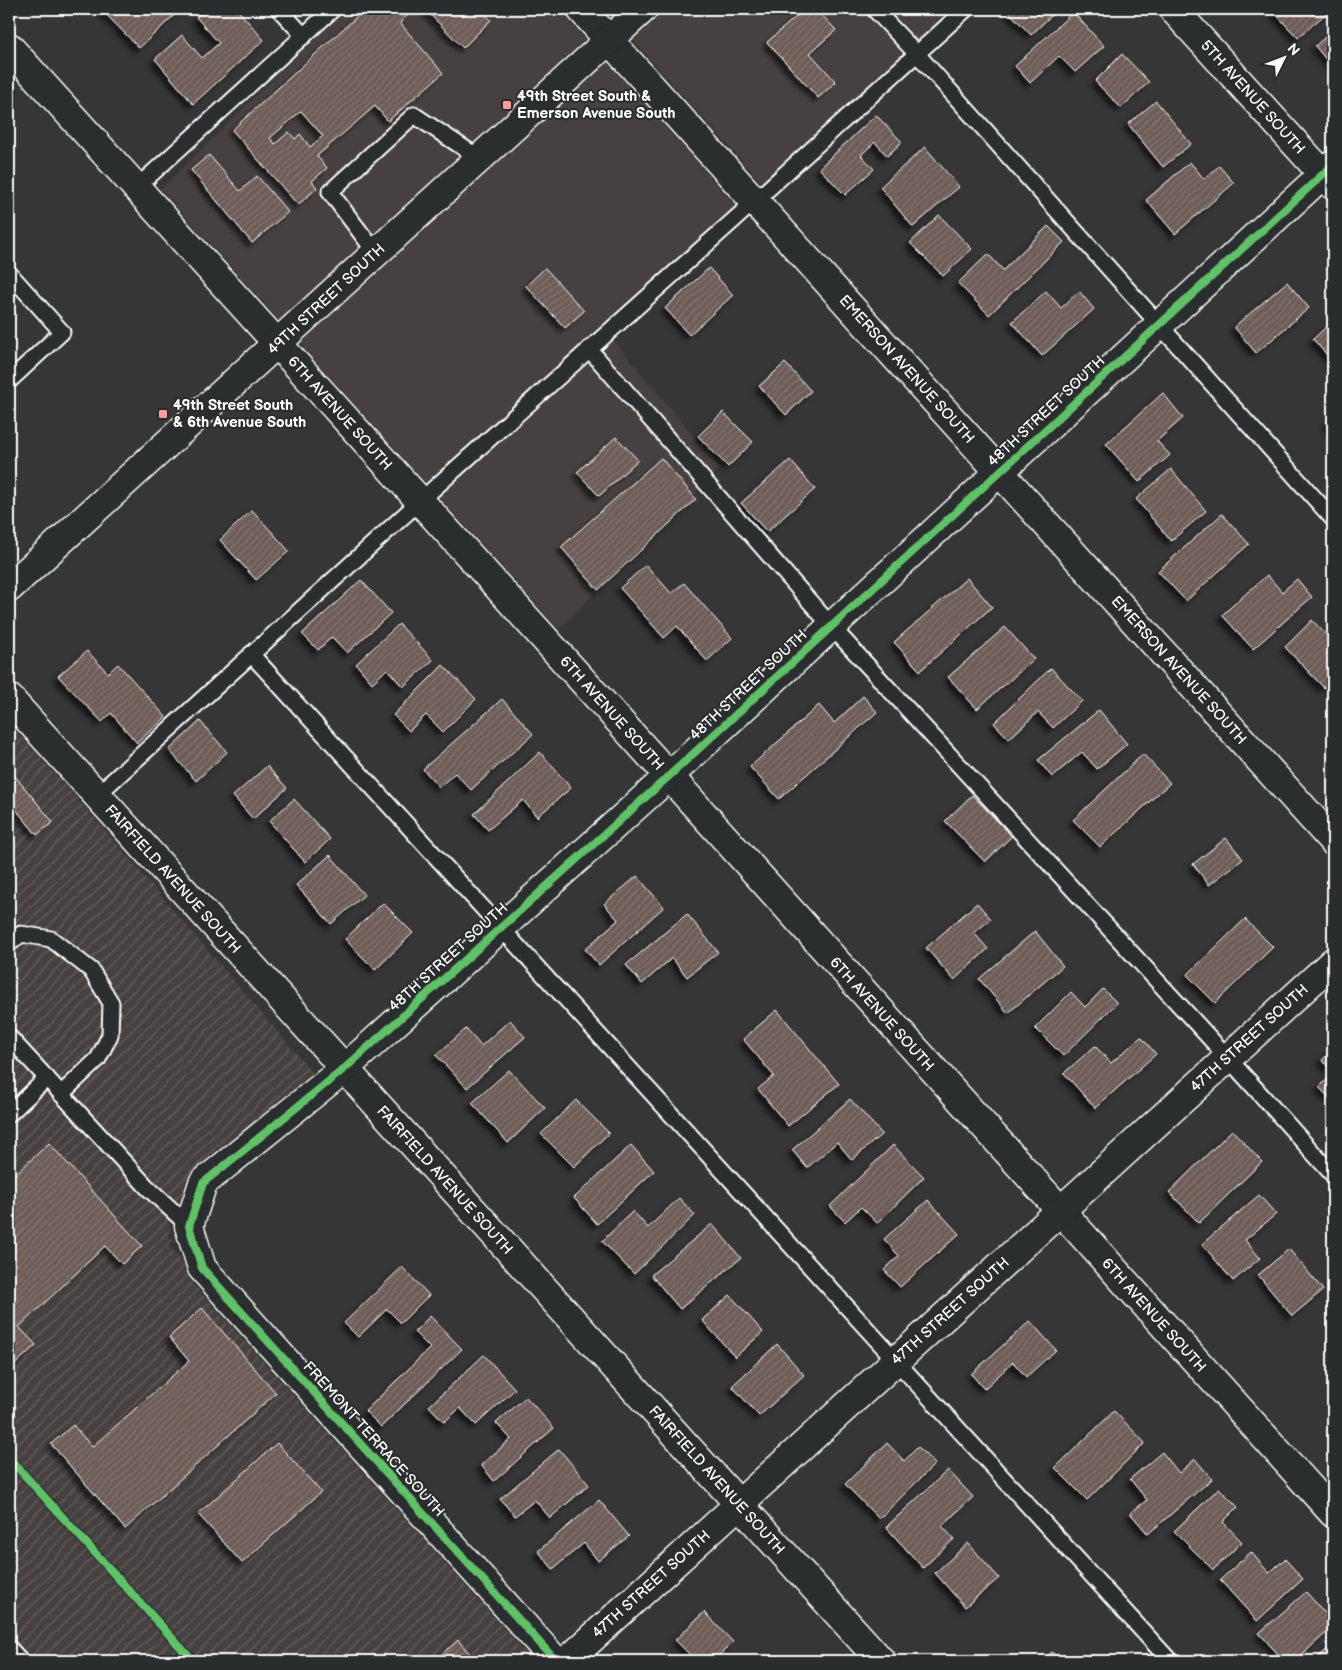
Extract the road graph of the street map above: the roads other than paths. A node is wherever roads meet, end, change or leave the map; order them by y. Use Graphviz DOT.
graph roads {
  1 [pos="279,9"];
  2 [pos="334,9"];
  3 [pos="581,9"];
  4 [pos="643,9"];
  5 [pos="874,9"];
  6 [pos="966,9"];
  7 [pos="1173,9"];
  8 [pos="304,36"];
  9 [pos="609,39"];
  10 [pos="9,48"];
  11 [pos="917,54"];
  12 [pos="480,158"];
  13 [pos="1330,175"];
  14 [pos="136,188"];
  15 [pos="755,201"];
  16 [pos="376,254"];
  17 [pos="9,273"];
  18 [pos="1159,326"];
  19 [pos="277,344"];
  20 [pos="589,349"];
  21 [pos="9,381"];
  22 [pos="1000,472"];
  23 [pos="420,501"];
  24 [pos="1333,519"];
  25 [pos="9,588"];
  26 [pos="832,627"];
  27 [pos="251,654"];
  28 [pos="9,698"];
  29 [pos="669,776"];
  30 [pos="97,795"];
  31 [pos="1333,841"];
  32 [pos="501,928"];
  33 [pos="9,944"];
  34 [pos="1333,962"];
  35 [pos="9,1037"];
  36 [pos="1228,1058"];
  37 [pos="344,1069"];
  38 [pos="47,1078"];
  39 [pos="61,1094"];
  40 [pos="9,1114"];
  41 [pos="1333,1175"];
  42 [pos="1060,1211"];
  43 [pos="188,1226"];
  44 [pos="896,1361"];
  45 [pos="739,1504"];
  46 [pos="1333,1513"];
  47 [pos="9,1648"];
  48 [pos="21,1661"];
  49 [pos="556,1661"];
  50 [pos="567,1661"];
  51 [pos="881,1661"];
  52 [pos="1170,1661"];
  1 -- 8 [label="lane"];
  2 -- 8 [label="lane"];
  3 -- 9 [label="street, EMERSON AVENUE SOUTH"];
  4 -- 9 [label="street, 49TH STREET SOUTH"];
  5 -- 11 [label="lane"];
  6 -- 11 [label="lane"];
  7 -- 13 [label="street, 5TH AVENUE SOUTH"];
  8 -- 14 [label="lane"];
  9 -- 12 [label="street, 49TH STREET SOUTH"];
  9 -- 15 [label="street, EMERSON AVENUE SOUTH"];
  10 -- 14 [label="street, 6TH AVENUE SOUTH"];
  11 -- 15 [label="lane"];
  11 -- 18 [label="lane"];
  12 -- 16 [label="street, 49TH STREET SOUTH"];
  12 -- 16 [label="lane"];
  13 -- 18 [label="street, 48TH STREET SOUTH"];
  14 -- 19 [label="street, 6TH AVENUE SOUTH"];
  15 -- 20 [label="lane"];
  15 -- 22 [label="street, EMERSON AVENUE SOUTH"];
  16 -- 19 [label="street, 49TH STREET SOUTH"];
  17 -- 21 [label="lane"];
  18 -- 22 [label="street, 48TH STREET SOUTH"];
  18 -- 24 [label="lane"];
  19 -- 23 [label="street, 6TH AVENUE SOUTH"];
  19 -- 25 [label="street, 49TH STREET SOUTH"];
  20 -- 23 [label="lane"];
  20 -- 26 [label="lane"];
  22 -- 26 [label="street, 48TH STREET SOUTH"];
  22 -- 31 [label="street, EMERSON AVENUE SOUTH"];
  23 -- 27 [label="lane"];
  23 -- 29 [label="street, 6TH AVENUE SOUTH"];
  26 -- 29 [label="street, 48TH STREET SOUTH"];
  26 -- 36 [label="lane"];
  27 -- 30 [label="lane"];
  27 -- 32 [label="lane"];
  28 -- 30 [label="street, FAIRFIELD AVENUE SOUTH"];
  29 -- 32 [label="street, 48TH STREET SOUTH"];
  29 -- 42 [label="street, 6TH AVENUE SOUTH"];
  30 -- 37 [label="street, FAIRFIELD AVENUE SOUTH"];
  32 -- 37 [label="street, 48TH STREET SOUTH"];
  32 -- 44 [label="lane"];
  33 -- 39 [label="lane"];
  34 -- 36 [label="street, 47TH STREET SOUTH"];
  35 -- 38 [label="lane"];
  36 -- 41 [label="lane"];
  36 -- 42 [label="street, 47TH STREET SOUTH"];
  37 -- 43 [label="street, 48TH STREET SOUTH"];
  37 -- 45 [label="street, FAIRFIELD AVENUE SOUTH"];
  38 -- 39 [label="lane"];
  38 -- 40 [label="lane"];
  39 -- 43 [label="lane"];
  42 -- 44 [label="street, 47TH STREET SOUTH"];
  42 -- 46 [label="street, 6TH AVENUE SOUTH"];
  43 -- 49 [label="street, FREMONT TERRACE SOUTH"];
  44 -- 45 [label="street, 47TH STREET SOUTH"];
  44 -- 52 [label="lane"];
  45 -- 50 [label="street, 47TH STREET SOUTH"];
  45 -- 51 [label="street, FAIRFIELD AVENUE SOUTH"];
  47 -- 48 [label="lane"];
}
